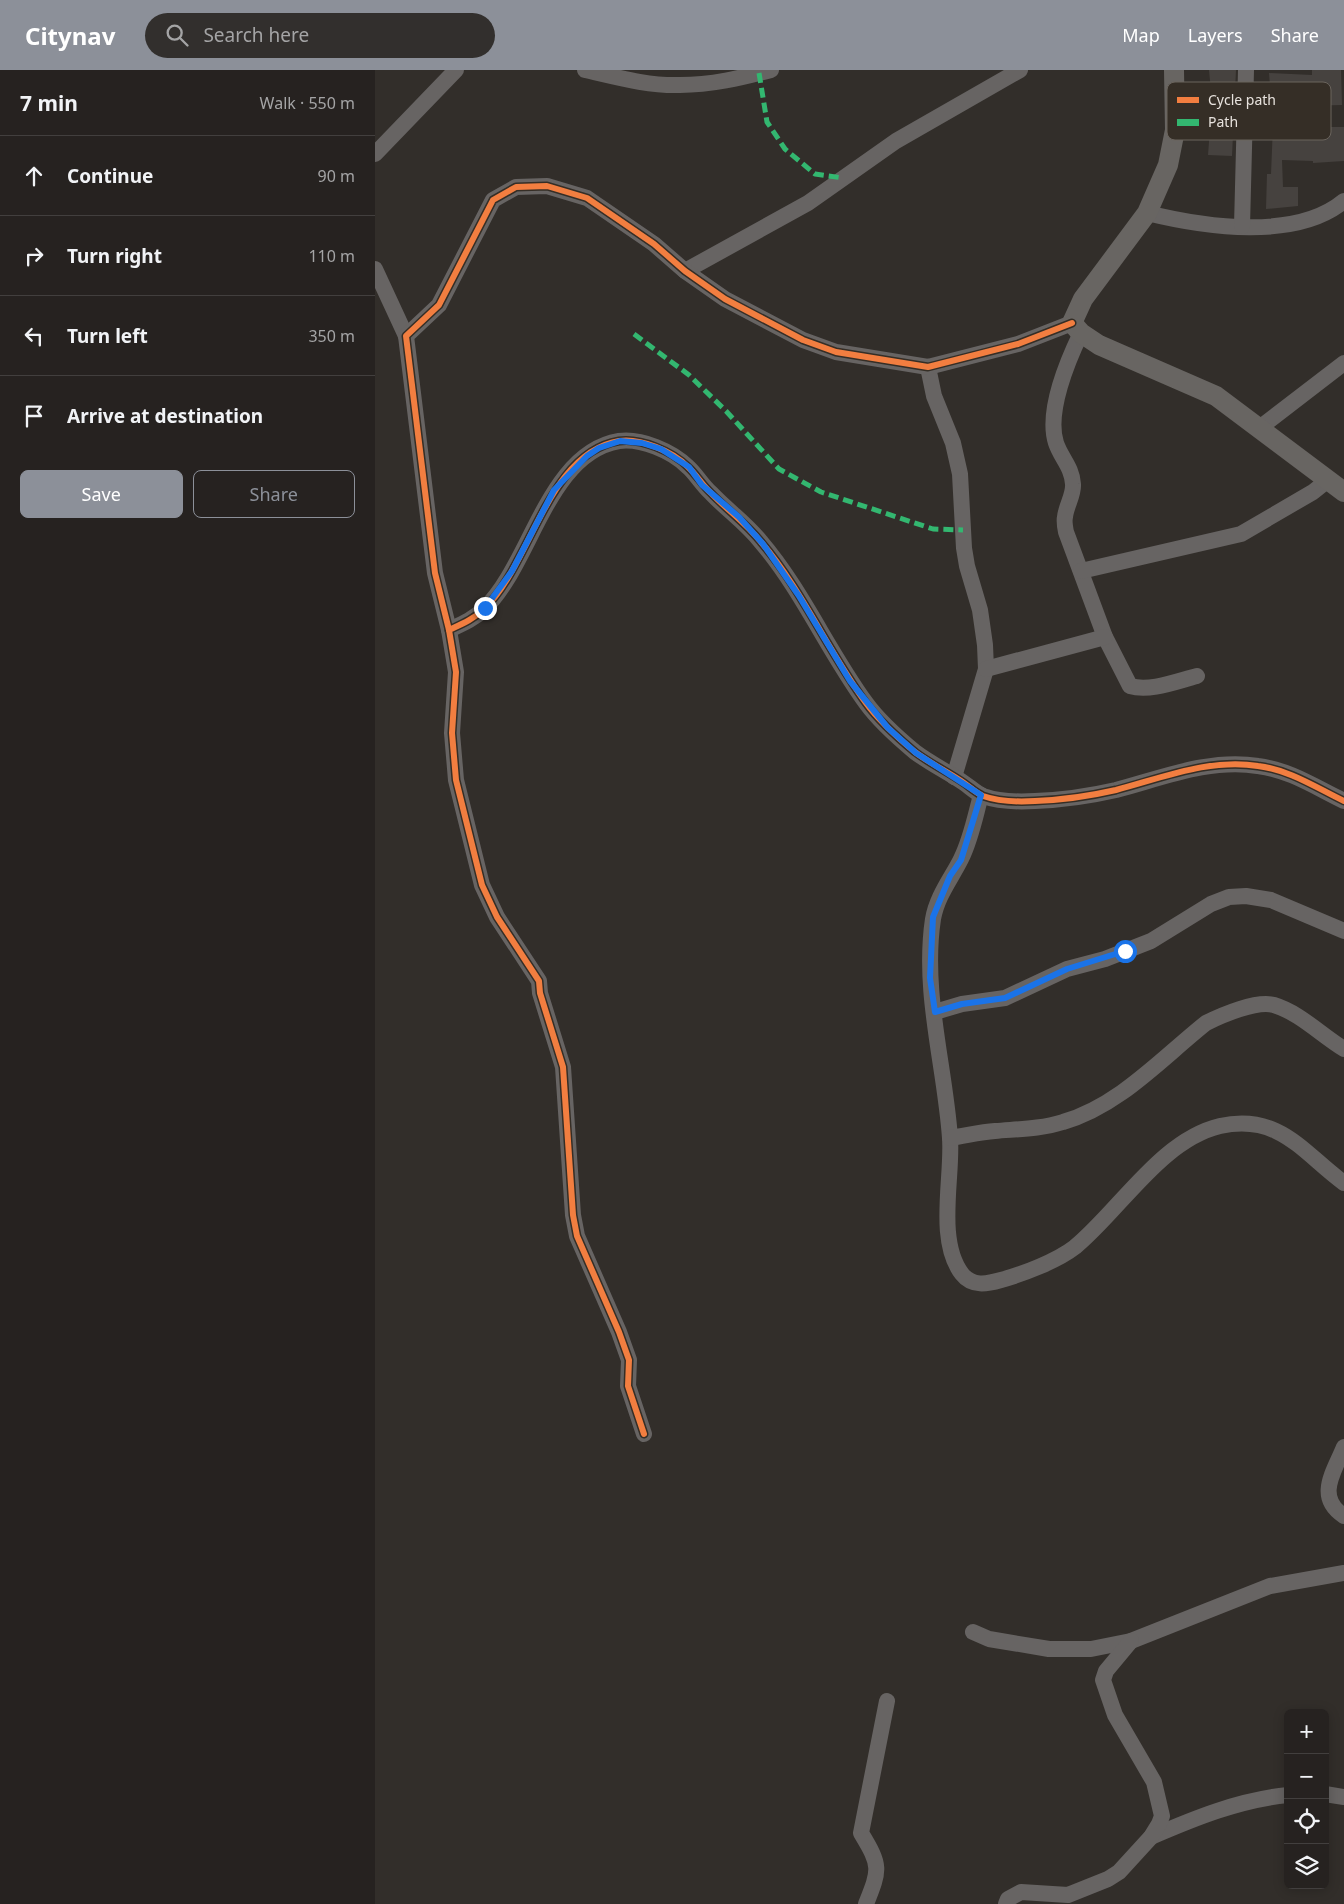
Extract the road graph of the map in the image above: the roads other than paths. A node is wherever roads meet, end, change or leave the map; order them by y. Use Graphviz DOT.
graph roads {
  1 [pos="456,70"];
  2 [pos="585,70"];
  3 [pos="771,70"];
  4 [pos="1020,70"];
  5 [pos="1173,140"];
  6 [pos="1244,140"];
  7 [pos="375,154"];
  8 [pos="1344,201"];
  9 [pos="1147,213"];
  10 [pos="1242,226"];
  11 [pos="375,269"];
  12 [pos="685,271"];
  13 [pos="1077,328"];
  14 [pos="406,336"];
  15 [pos="1344,363"];
  16 [pos="927,367"];
  17 [pos="1258,429"];
  18 [pos="1328,480"];
  19 [pos="1344,492"];
  20 [pos="1081,571"];
  21 [pos="449,630"];
  22 [pos="1105,637"];
  23 [pos="986,669"];
  24 [pos="1197,676"];
  25 [pos="954,777"];
  26 [pos="981,795"];
  27 [pos="1344,801"];
  28 [pos="1344,931"];
  29 [pos="935,1012"];
  30 [pos="1344,1049"];
  31 [pos="950,1138"];
  32 [pos="1344,1183"];
  33 [pos="644,1434"];
  34 [pos="1344,1447"];
  35 [pos="1344,1516"];
  36 [pos="1344,1573"];
  37 [pos="973,1632"];
  38 [pos="1131,1641"];
  39 [pos="887,1701"];
  40 [pos="1329,1795"];
  41 [pos="1284,1796"];
  42 [pos="1344,1797"];
  43 [pos="1151,1837"];
  44 [pos="866,1904"];
  45 [pos="1006,1904"];
  1 -- 7 [label="street"];
  2 -- 3 [label="street"];
  4 -- 12 [label="street"];
  5 -- 9 [label="main road"];
  6 -- 10 [label="street"];
  8 -- 10 [label="street"];
  9 -- 10 [label="street"];
  9 -- 13 [label="main road"];
  11 -- 14 [label="street"];
  12 -- 14 [label="street"];
  12 -- 16 [label="street"];
  13 -- 16 [label="street"];
  13 -- 17 [label="main road"];
  13 -- 20 [label="street"];
  14 -- 21 [label="street"];
  15 -- 17 [label="street"];
  16 -- 23 [label="street"];
  17 -- 18 [label="main road"];
  18 -- 19 [label="main road"];
  18 -- 20 [label="street"];
  20 -- 22 [label="street"];
  21 -- 25 [label="street"];
  21 -- 33 [label="street"];
  22 -- 23 [label="street"];
  22 -- 24 [label="street"];
  23 -- 25 [label="street"];
  25 -- 26 [label="street"];
  26 -- 27 [label="street"];
  26 -- 29 [label="street"];
  28 -- 29 [label="street"];
  29 -- 31 [label="street"];
  30 -- 31 [label="street"];
  31 -- 32 [label="street"];
  34 -- 35 [label="street"];
  36 -- 38 [label="street"];
  37 -- 38 [label="street"];
  38 -- 43 [label="street"];
  39 -- 44 [label="street"];
  40 -- 42 [label="street"];
  41 -- 43 [label="street"];
  43 -- 45 [label="street"];
}
